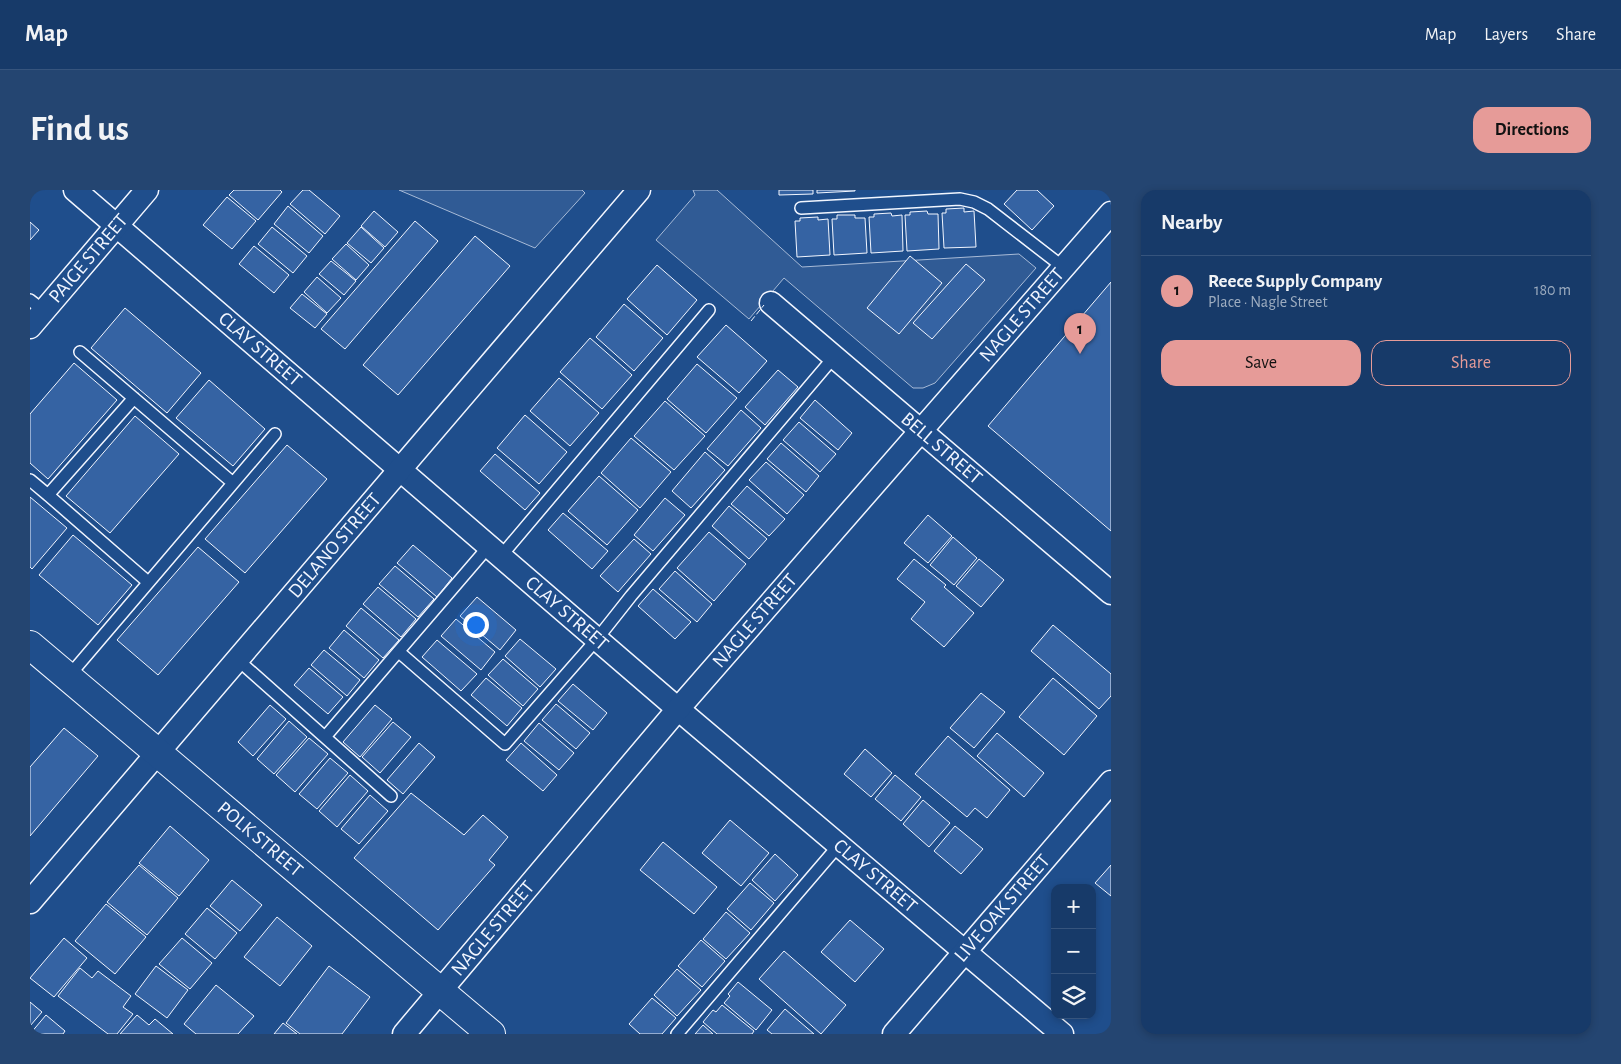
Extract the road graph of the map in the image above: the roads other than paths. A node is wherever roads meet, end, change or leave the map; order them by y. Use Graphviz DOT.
graph roads {
  1 [pos="74,190"];
  2 [pos="147,190"];
  3 [pos="640,190"];
  4 [pos="801,208"];
  5 [pos="1111,213"];
  6 [pos="117,226"];
  7 [pos="1063,267"];
  8 [pos="770,304"];
  9 [pos="709,310"];
  10 [pos="34,313"];
  11 [pos="80,352"];
  12 [pos="834,357"];
  13 [pos="134,398"];
  14 [pos="921,430"];
  15 [pos="275,434"];
  16 [pos="400,470"];
  17 [pos="30,480"];
  18 [pos="232,482"];
  19 [pos="48,495"];
  20 [pos="495,551"];
  21 [pos="148,582"];
  22 [pos="1111,593"];
  23 [pos="598,639"];
  24 [pos="30,645"];
  25 [pos="399,652"];
  26 [pos="238,660"];
  27 [pos="68,676"];
  28 [pos="678,709"];
  29 [pos="325,737"];
  30 [pos="158,753"];
  31 [pos="1111,782"];
  32 [pos="391,796"];
  33 [pos="839,845"];
  34 [pos="30,902"];
  35 [pos="965,952"];
  36 [pos="441,991"];
  37 [pos="404,1034"];
  38 [pos="491,1034"];
  39 [pos="677,1034"];
  40 [pos="894,1034"];
  41 [pos="1062,1034"];
  1 -- 6 [label="street, CLAY STREET"];
  2 -- 6 [label="street, PAIGE STREET"];
  3 -- 16 [label="street, DELANO STREET"];
  4 -- 7 [label="lane"];
  5 -- 7 [label="street, NAGLE STREET"];
  6 -- 10 [label="street, PAIGE STREET"];
  6 -- 16 [label="street, CLAY STREET"];
  7 -- 14 [label="street, NAGLE STREET"];
  8 -- 12 [label="street, BELL STREET"];
  9 -- 20 [label="lane"];
  11 -- 13 [label="lane"];
  12 -- 14 [label="street, BELL STREET"];
  12 -- 23 [label="lane"];
  13 -- 18 [label="lane"];
  13 -- 19 [label="lane"];
  14 -- 22 [label="street, BELL STREET"];
  14 -- 28 [label="street, NAGLE STREET"];
  15 -- 18 [label="lane"];
  16 -- 20 [label="street, CLAY STREET"];
  16 -- 26 [label="street, DELANO STREET"];
  17 -- 19 [label="lane"];
  18 -- 21 [label="lane"];
  19 -- 21 [label="lane"];
  20 -- 23 [label="street, CLAY STREET"];
  20 -- 25 [label="lane"];
  21 -- 27 [label="lane"];
  23 -- 25 [label="lane"];
  23 -- 28 [label="street, CLAY STREET"];
  24 -- 27 [label="main road, POLK STREET"];
  25 -- 29 [label="lane"];
  26 -- 29 [label="lane"];
  26 -- 30 [label="street, DELANO STREET"];
  27 -- 30 [label="main road, POLK STREET"];
  28 -- 33 [label="street, CLAY STREET"];
  28 -- 36 [label="street, NAGLE STREET"];
  29 -- 32 [label="lane"];
  30 -- 34 [label="street, DELANO STREET"];
  30 -- 36 [label="main road, POLK STREET"];
  31 -- 35 [label="street, LIVE OAK STREET"];
  33 -- 35 [label="street, CLAY STREET"];
  33 -- 39 [label="lane"];
  35 -- 40 [label="street, LIVE OAK STREET"];
  35 -- 41 [label="street, CLAY STREET"];
  36 -- 37 [label="street, NAGLE STREET"];
  36 -- 38 [label="main road, POLK STREET"];
}
